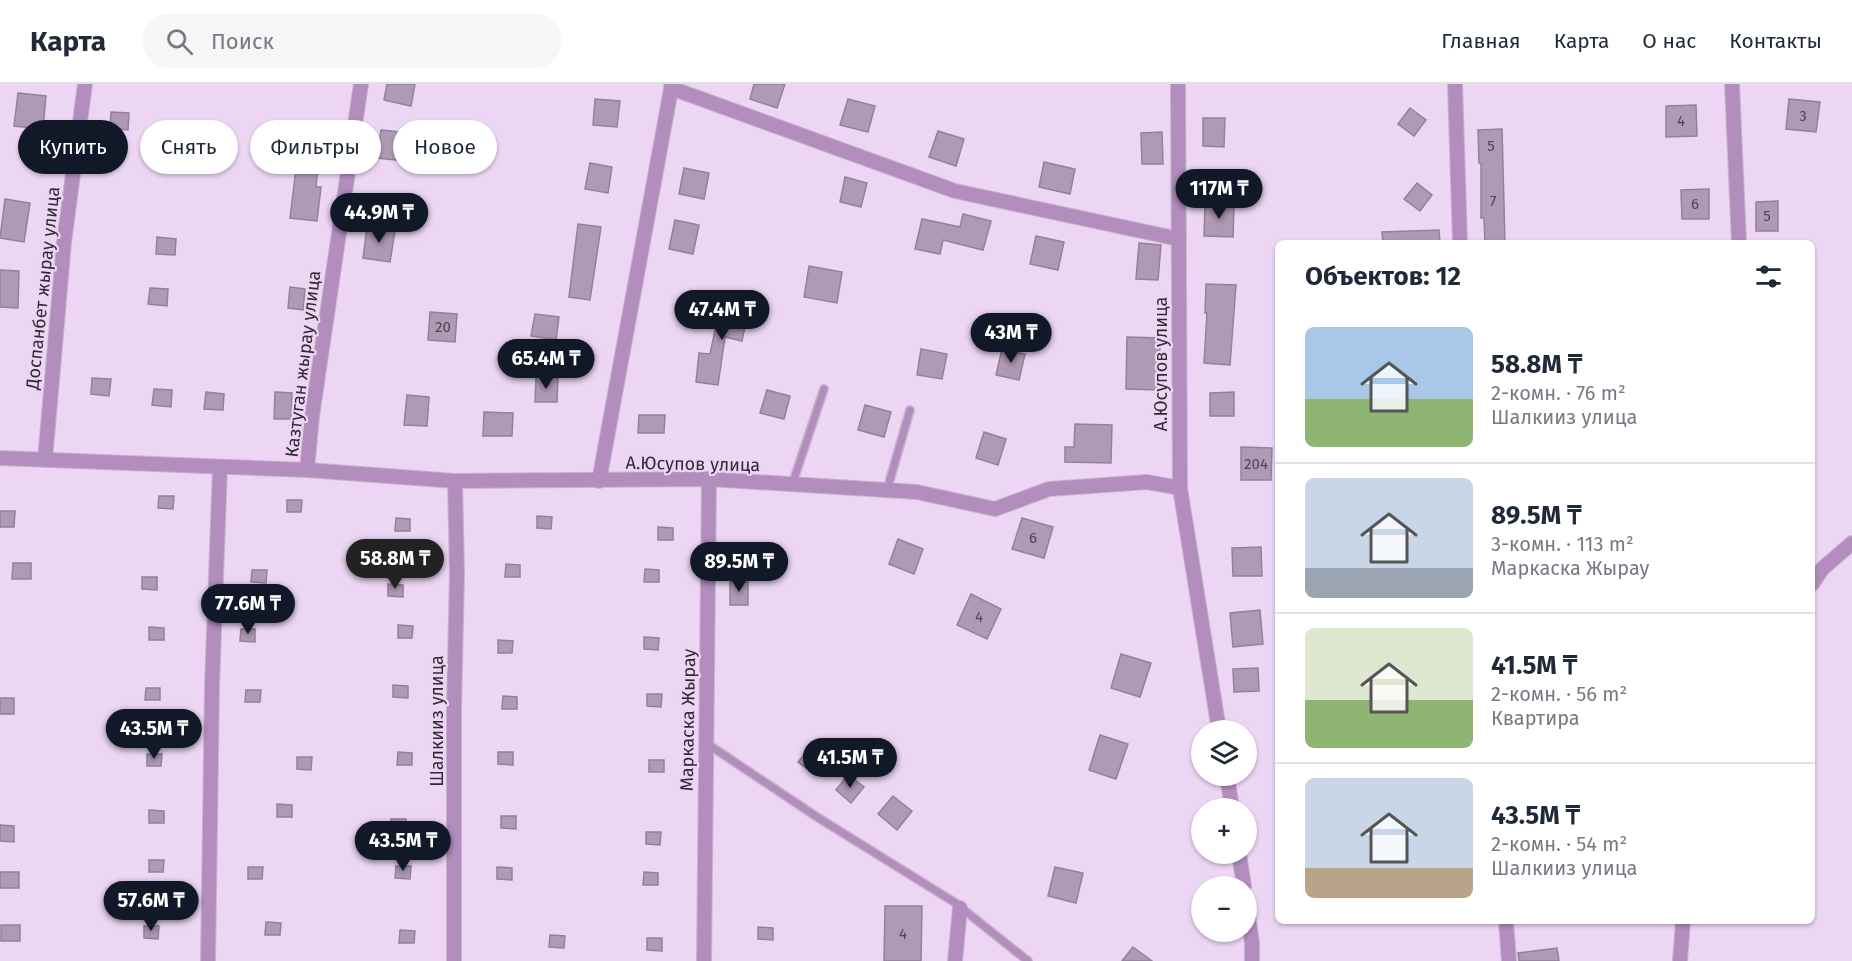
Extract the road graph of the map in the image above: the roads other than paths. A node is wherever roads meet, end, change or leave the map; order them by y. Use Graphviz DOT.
graph roads {
  1 [pos="85,84"];
  2 [pos="361,84"];
  3 [pos="1178,84"];
  4 [pos="1455,84"];
  5 [pos="1732,84"];
  6 [pos="672,86"];
  7 [pos="1179,239"];
  8 [pos="1460,240"];
  9 [pos="1739,240"];
  10 [pos="824,389"];
  11 [pos="910,411"];
  12 [pos="0,458"];
  13 [pos="45,460"];
  14 [pos="220,467"];
  15 [pos="308,470"];
  16 [pos="709,479"];
  17 [pos="599,480"];
  18 [pos="455,481"];
  19 [pos="792,485"];
  20 [pos="1180,488"];
  21 [pos="887,490"];
  22 [pos="1852,543"];
  23 [pos="1815,580"];
  24 [pos="1218,720"];
  25 [pos="706,743"];
  26 [pos="960,908"];
  27 [pos="1506,924"];
  28 [pos="1683,924"];
  29 [pos="1252,942"];
  30 [pos="208,961"];
  31 [pos="454,961"];
  32 [pos="704,961"];
  33 [pos="955,961"];
  34 [pos="1028,961"];
  35 [pos="1252,961"];
  36 [pos="1509,961"];
  37 [pos="1680,961"];
  1 -- 13 [label="street, Доспанбет жырау улица"];
  2 -- 15 [label="street, Казтуган жырау улица"];
  3 -- 7 [label="street, А.Юсупов улица"];
  4 -- 8 [label="street"];
  5 -- 9 [label="street"];
  6 -- 7 [label="street, А.Юсупов улица"];
  6 -- 17 [label="street, А.Юсупов улица"];
  7 -- 20 [label="street, А.Юсупов улица"];
  10 -- 19 [label="lane"];
  11 -- 21 [label="lane"];
  12 -- 13 [label="street"];
  13 -- 14 [label="street"];
  14 -- 15 [label="street"];
  14 -- 30 [label="street"];
  15 -- 18 [label="street"];
  16 -- 17 [label="street, А.Юсупов улица"];
  16 -- 19 [label="street, А.Юсупов улица"];
  16 -- 25 [label="street, Маркаска Жырау"];
  17 -- 18 [label="street"];
  18 -- 31 [label="street, Шалкииз улица"];
  19 -- 21 [label="street, А.Юсупов улица"];
  20 -- 21 [label="street, А.Юсупов улица"];
  20 -- 24 [label="street, А.Юсупов улица"];
  22 -- 23 [label="street"];
  25 -- 26 [label="lane"];
  25 -- 32 [label="street, Маркаска Жырау"];
  26 -- 33 [label="street"];
  26 -- 34 [label="lane"];
  27 -- 36 [label="street"];
  28 -- 37 [label="street"];
  29 -- 35 [label="street"];
}
